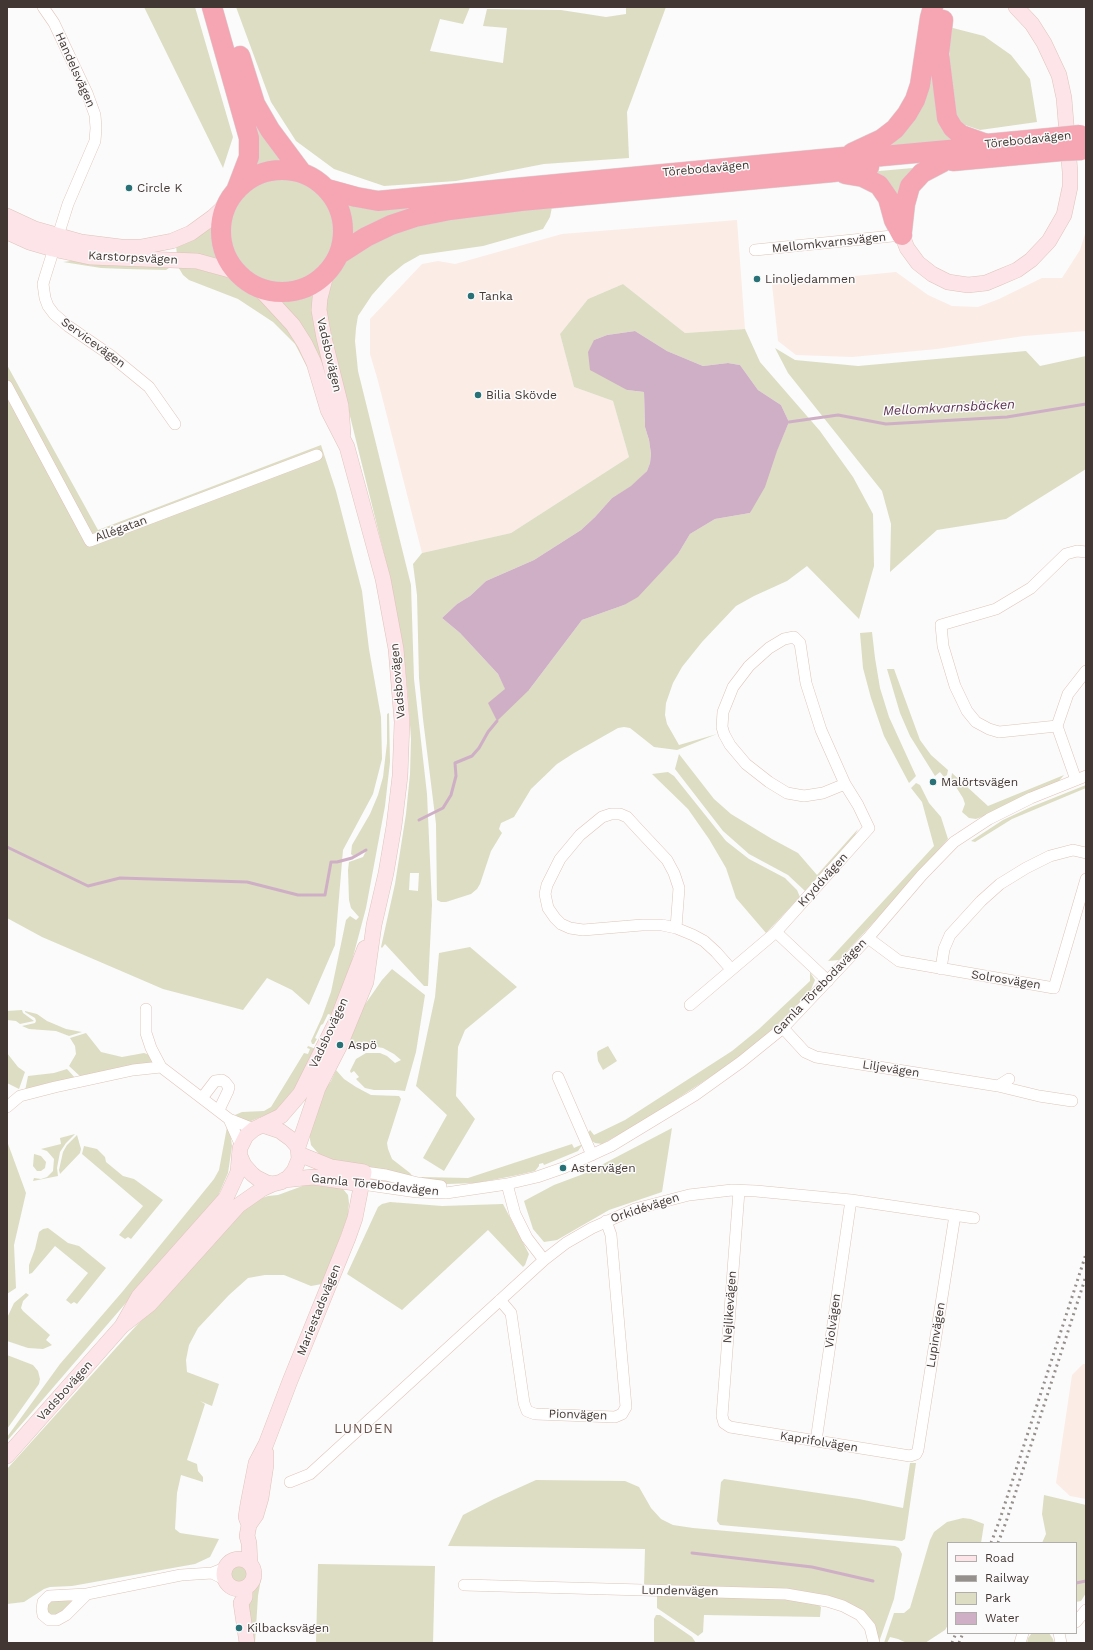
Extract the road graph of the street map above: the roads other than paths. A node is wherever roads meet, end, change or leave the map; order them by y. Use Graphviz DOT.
graph roads {
  1 [pos="42,7"];
  2 [pos="212,7"];
  3 [pos="225,7"];
  4 [pos="933,7"];
  5 [pos="946,7"];
  6 [pos="1016,7"];
  7 [pos="1083,142"];
  8 [pos="986,144"];
  9 [pos="1061,144"];
  10 [pos="943,162"];
  11 [pos="838,165"];
  12 [pos="302,173"];
  13 [pos="327,190"];
  14 [pos="232,197"];
  15 [pos="7,216"];
  16 [pos="7,232"];
  17 [pos="902,235"];
  18 [pos="56,243"];
  19 [pos="756,250"];
  20 [pos="332,263"];
  21 [pos="237,272"];
  22 [pos="257,286"];
  23 [pos="7,386"];
  24 [pos="175,424"];
  25 [pos="344,440"];
  26 [pos="317,455"];
  27 [pos="1086,552"];
  28 [pos="1086,671"];
  29 [pos="1057,726"];
  30 [pos="1081,778"];
  31 [pos="845,784"];
  32 [pos="1086,853"];
  33 [pos="1086,879"];
  34 [pos="374,925"];
  35 [pos="676,928"];
  36 [pos="776,932"];
  37 [pos="868,938"];
  38 [pos="731,969"];
  39 [pos="941,969"];
  40 [pos="828,981"];
  41 [pos="690,1005"];
  42 [pos="146,1009"];
  43 [pos="783,1028"];
  44 [pos="161,1067"];
  45 [pos="558,1076"];
  46 [pos="1009,1079"];
  47 [pos="998,1086"];
  48 [pos="202,1098"];
  49 [pos="1072,1101"];
  50 [pos="7,1107"];
  51 [pos="219,1110"];
  52 [pos="229,1119"];
  53 [pos="258,1127"];
  54 [pos="240,1151"];
  55 [pos="299,1151"];
  56 [pos="592,1155"];
  57 [pos="363,1178"];
  58 [pos="278,1182"];
  59 [pos="507,1184"];
  60 [pos="739,1190"];
  61 [pos="851,1200"];
  62 [pos="955,1215"];
  63 [pos="974,1218"];
  64 [pos="606,1221"];
  65 [pos="544,1260"];
  66 [pos="500,1300"];
  67 [pos="122,1326"];
  68 [pos="724,1423"];
  69 [pos="816,1441"];
  70 [pos="916,1454"];
  71 [pos="7,1456"];
  72 [pos="290,1482"];
  73 [pos="236,1574"];
  74 [pos="464,1585"];
  75 [pos="87,1594"];
  76 [pos="242,1607"];
  77 [pos="238,1643"];
  78 [pos="247,1643"];
  79 [pos="874,1643"];
  1 -- 18 [label="street, Handelsvägen"];
  2 -- 14 [label="highway"];
  3 -- 12 [label="highway"];
  4 -- 11 [label="highway"];
  5 -- 8 [label="highway"];
  6 -- 17 [label="main road"];
  7 -- 9 [label="highway, Törebodavägen, bridge"];
  8 -- 9 [label="highway, Törebodavägen"];
  8 -- 11 [label="highway, Törebodavägen"];
  9 -- 10 [label="highway, Törebodavägen"];
  10 -- 11 [label="highway, Törebodavägen"];
  10 -- 17 [label="highway"];
  11 -- 13 [label="highway, Törebodavägen"];
  11 -- 17 [label="highway"];
  11 -- 20 [label="highway, Törebodavägen"];
  12 -- 13 [label="highway"];
  12 -- 14 [label="highway"];
  13 -- 20 [label="highway"];
  14 -- 18 [label="main road, Karstorpsvägen"];
  14 -- 21 [label="highway"];
  15 -- 18 [label="main road, Karstorpsvägen"];
  16 -- 18 [label="main road, Karstorpsvägen"];
  17 -- 19 [label="street, Mellomkvarnsvägen"];
  18 -- 21 [label="main road, Karstorpsvägen"];
  18 -- 24 [label="street, Servicevägen"];
  20 -- 22 [label="highway"];
  20 -- 25 [label="main road, Vadsbovägen"];
  21 -- 22 [label="highway"];
  22 -- 25 [label="main road, Vadsbovägen"];
  23 -- 26 [label="street, Allégatan"];
  25 -- 34 [label="main road, Vadsbovägen"];
  27 -- 29 [label="street"];
  28 -- 29 [label="street"];
  29 -- 30 [label="street"];
  30 -- 37 [label="street, Gamla Törebodavägen"];
  31 -- 31 [label="street"];
  31 -- 36 [label="street, Kryddvägen"];
  32 -- 39 [label="street"];
  33 -- 39 [label="street, Solrosvägen"];
  34 -- 53 [label="main road, Vadsbovägen"];
  34 -- 55 [label="main road, Vadsbovägen"];
  35 -- 35 [label="street"];
  35 -- 38 [label="street"];
  36 -- 38 [label="street, Kryddvägen"];
  36 -- 40 [label="street"];
  37 -- 39 [label="street, Solrosvägen"];
  37 -- 40 [label="street, Gamla Törebodavägen"];
  38 -- 41 [label="street, Kryddvägen"];
  40 -- 43 [label="street, Gamla Törebodavägen"];
  42 -- 44 [label="street"];
  43 -- 47 [label="street, Liljevägen"];
  43 -- 56 [label="street, Gamla Törebodavägen"];
  44 -- 48 [label="street"];
  44 -- 50 [label="street"];
  45 -- 56 [label="street"];
  46 -- 47 [label="street"];
  47 -- 49 [label="street, Liljevägen"];
  48 -- 51 [label="street"];
  48 -- 51 [label="street"];
  51 -- 52 [label="street"];
  52 -- 53 [label="street"];
  52 -- 54 [label="street"];
  53 -- 54 [label="main road"];
  53 -- 55 [label="main road"];
  54 -- 58 [label="main road"];
  54 -- 67 [label="main road, Vadsbovägen"];
  55 -- 57 [label="main road, Gamla Törebodavägen"];
  55 -- 58 [label="main road"];
  56 -- 59 [label="street, Gamla Törebodavägen"];
  57 -- 58 [label="main road, Gamla Törebodavägen"];
  57 -- 59 [label="street, Gamla Törebodavägen"];
  57 -- 73 [label="main road, Mariestadsvägen"];
  58 -- 67 [label="main road, Vadsbovägen"];
  59 -- 65 [label="street"];
  60 -- 61 [label="street, Orkidévägen"];
  60 -- 64 [label="street, Orkidévägen"];
  60 -- 68 [label="street, Nejlikevägen"];
  61 -- 62 [label="street, Orkidévägen"];
  61 -- 69 [label="street, Violvägen"];
  62 -- 63 [label="street, Orkidévägen"];
  62 -- 70 [label="street, Lupinvägen"];
  64 -- 65 [label="street, Orkidévägen"];
  64 -- 66 [label="street, Pionvägen"];
  65 -- 66 [label="street, Orkidévägen"];
  66 -- 72 [label="street, Orkidévägen"];
  67 -- 71 [label="main road, Vadsbovägen"];
  68 -- 69 [label="street, Kaprifolvägen"];
  69 -- 70 [label="street, Kaprifolvägen"];
  73 -- 75 [label="street"];
  73 -- 76 [label="main road, Mariestadsvägen"];
  74 -- 79 [label="street, Lundenvägen"];
  76 -- 77 [label="main road"];
  76 -- 78 [label="main road, Mariestadsvägen"];
}
